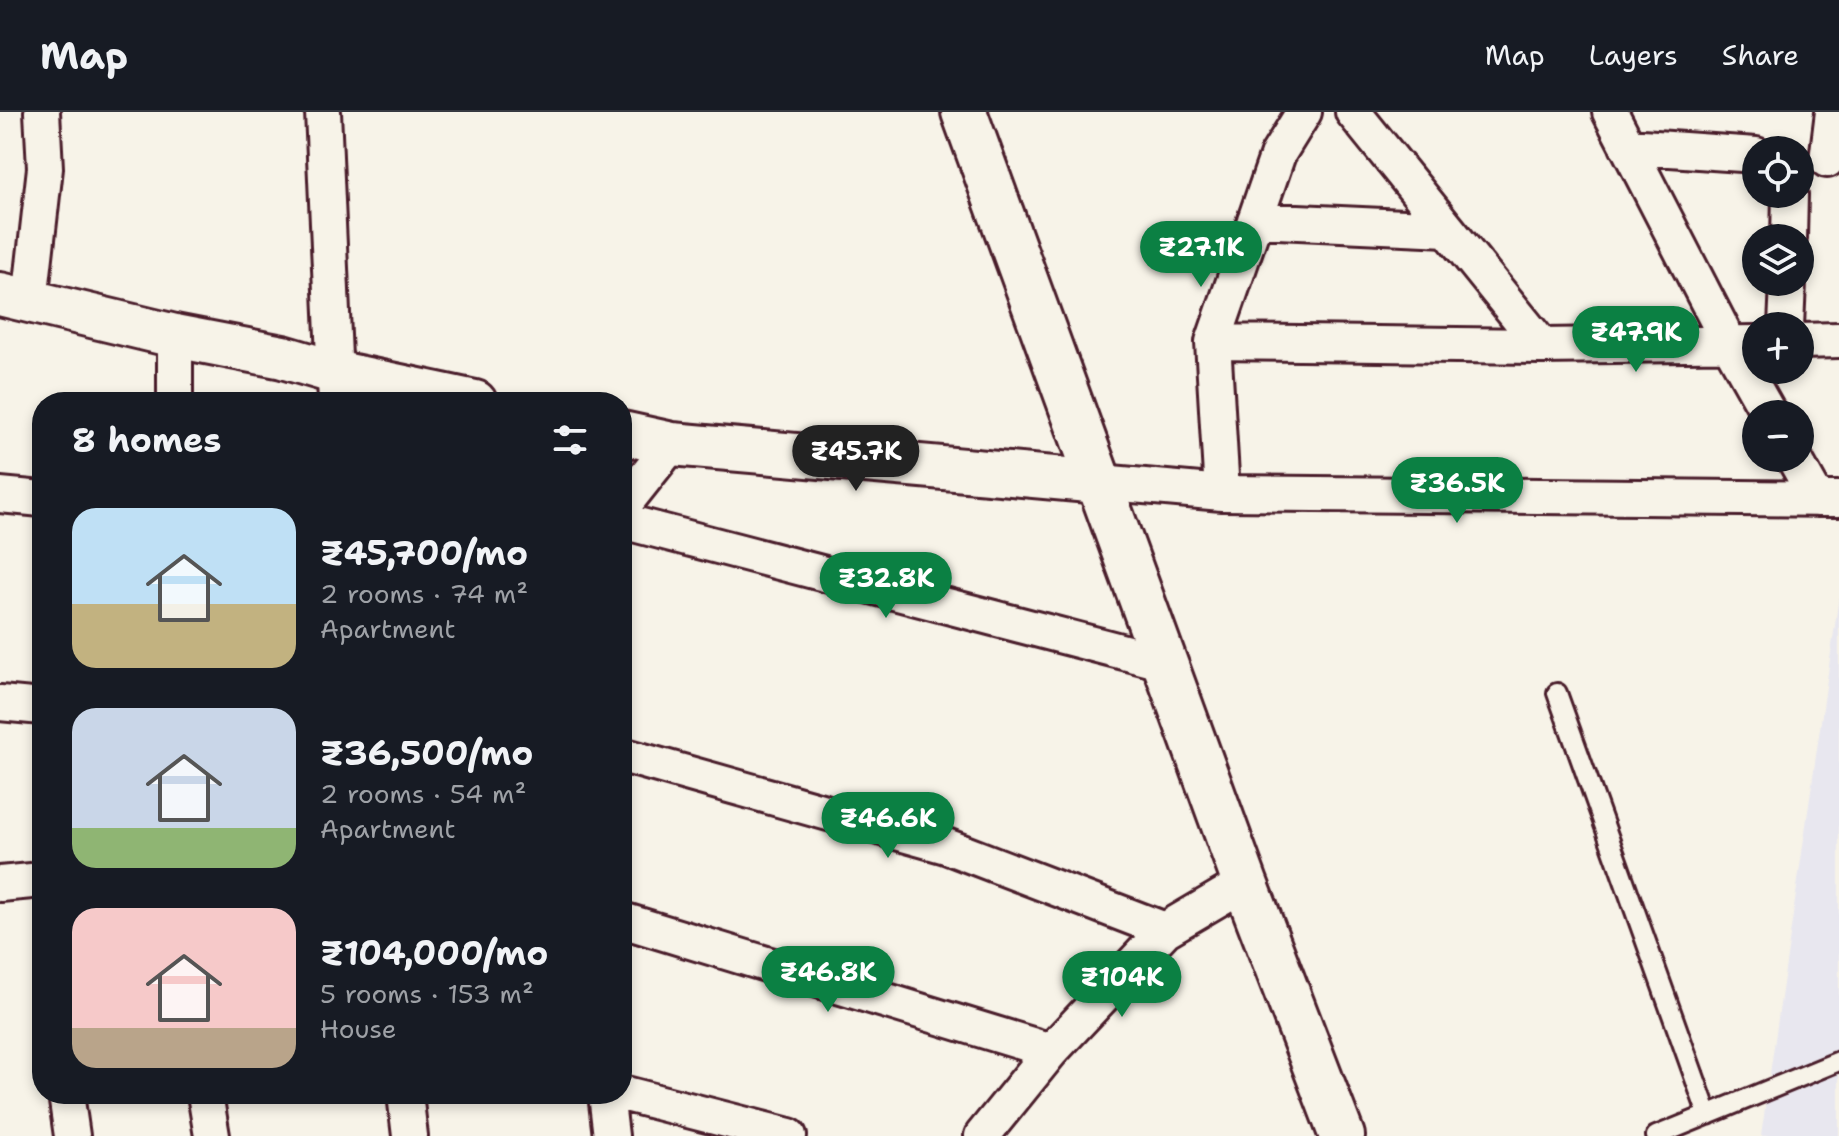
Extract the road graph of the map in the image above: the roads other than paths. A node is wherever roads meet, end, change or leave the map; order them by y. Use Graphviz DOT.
graph roads {
  1 [pos="42,112"];
  2 [pos="323,112"];
  3 [pos="964,112"];
  4 [pos="1304,112"];
  5 [pos="1353,112"];
  6 [pos="1610,112"];
  7 [pos="1833,112"];
  8 [pos="1627,146"];
  9 [pos="1742,154"];
  10 [pos="1822,159"];
  11 [pos="1255,220"];
  12 [pos="1447,229"];
  13 [pos="15,297"];
  14 [pos="175,336"];
  15 [pos="1839,340"];
  16 [pos="1814,341"];
  17 [pos="1213,342"];
  18 [pos="1742,343"];
  19 [pos="1542,346"];
  20 [pos="335,387"];
  21 [pos="175,392"];
  22 [pos="382,392"];
  23 [pos="632,435"];
  24 [pos="672,444"];
  25 [pos="1806,472"];
  26 [pos="1100,482"];
  27 [pos="1222,493"];
  28 [pos="632,494"];
  29 [pos="0,495"];
  30 [pos="32,498"];
  31 [pos="1828,499"];
  32 [pos="632,524"];
  33 [pos="1166,663"];
  34 [pos="1557,693"];
  35 [pos="0,703"];
  36 [pos="32,706"];
  37 [pos="632,758"];
  38 [pos="32,881"];
  39 [pos="1245,883"];
  40 [pos="0,884"];
  41 [pos="632,923"];
  42 [pos="1165,930"];
  43 [pos="1051,1051"];
  44 [pos="1839,1061"];
  45 [pos="632,1096"];
  46 [pos="67,1104"];
  47 [pos="207,1104"];
  48 [pos="406,1104"];
  49 [pos="607,1104"];
  50 [pos="1708,1115"];
  51 [pos="72,1136"];
  52 [pos="212,1136"];
  53 [pos="410,1136"];
  54 [pos="611,1136"];
  55 [pos="789,1136"];
  56 [pos="982,1136"];
  57 [pos="1342,1136"];
  58 [pos="1656,1136"];
  1 -- 13 [label="street"];
  2 -- 20 [label="street"];
  3 -- 26 [label="main road"];
  4 -- 11 [label="street"];
  5 -- 12 [label="street"];
  6 -- 8 [label="street"];
  7 -- 10 [label="street"];
  8 -- 9 [label="street"];
  8 -- 18 [label="street"];
  11 -- 12 [label="street"];
  11 -- 17 [label="street"];
  12 -- 19 [label="street"];
  13 -- 14 [label="street"];
  14 -- 20 [label="street"];
  14 -- 21 [label="street"];
  15 -- 16 [label="street"];
  17 -- 19 [label="street"];
  17 -- 27 [label="street"];
  18 -- 19 [label="street"];
  20 -- 22 [label="street"];
  23 -- 24 [label="street"];
  24 -- 26 [label="street"];
  24 -- 28 [label="street"];
  25 -- 31 [label="street"];
  26 -- 27 [label="street"];
  26 -- 33 [label="main road"];
  27 -- 31 [label="street"];
  29 -- 30 [label="street"];
  32 -- 33 [label="street"];
  33 -- 39 [label="main road"];
  34 -- 50 [label="lane"];
  35 -- 36 [label="street"];
  37 -- 42 [label="street"];
  38 -- 40 [label="street"];
  39 -- 42 [label="street"];
  39 -- 57 [label="main road"];
  41 -- 43 [label="street"];
  42 -- 43 [label="street"];
  43 -- 56 [label="street"];
  44 -- 50 [label="lane"];
  45 -- 55 [label="street"];
  46 -- 51 [label="street"];
  47 -- 52 [label="street"];
  48 -- 53 [label="street"];
  49 -- 54 [label="street"];
  50 -- 58 [label="lane"];
}
